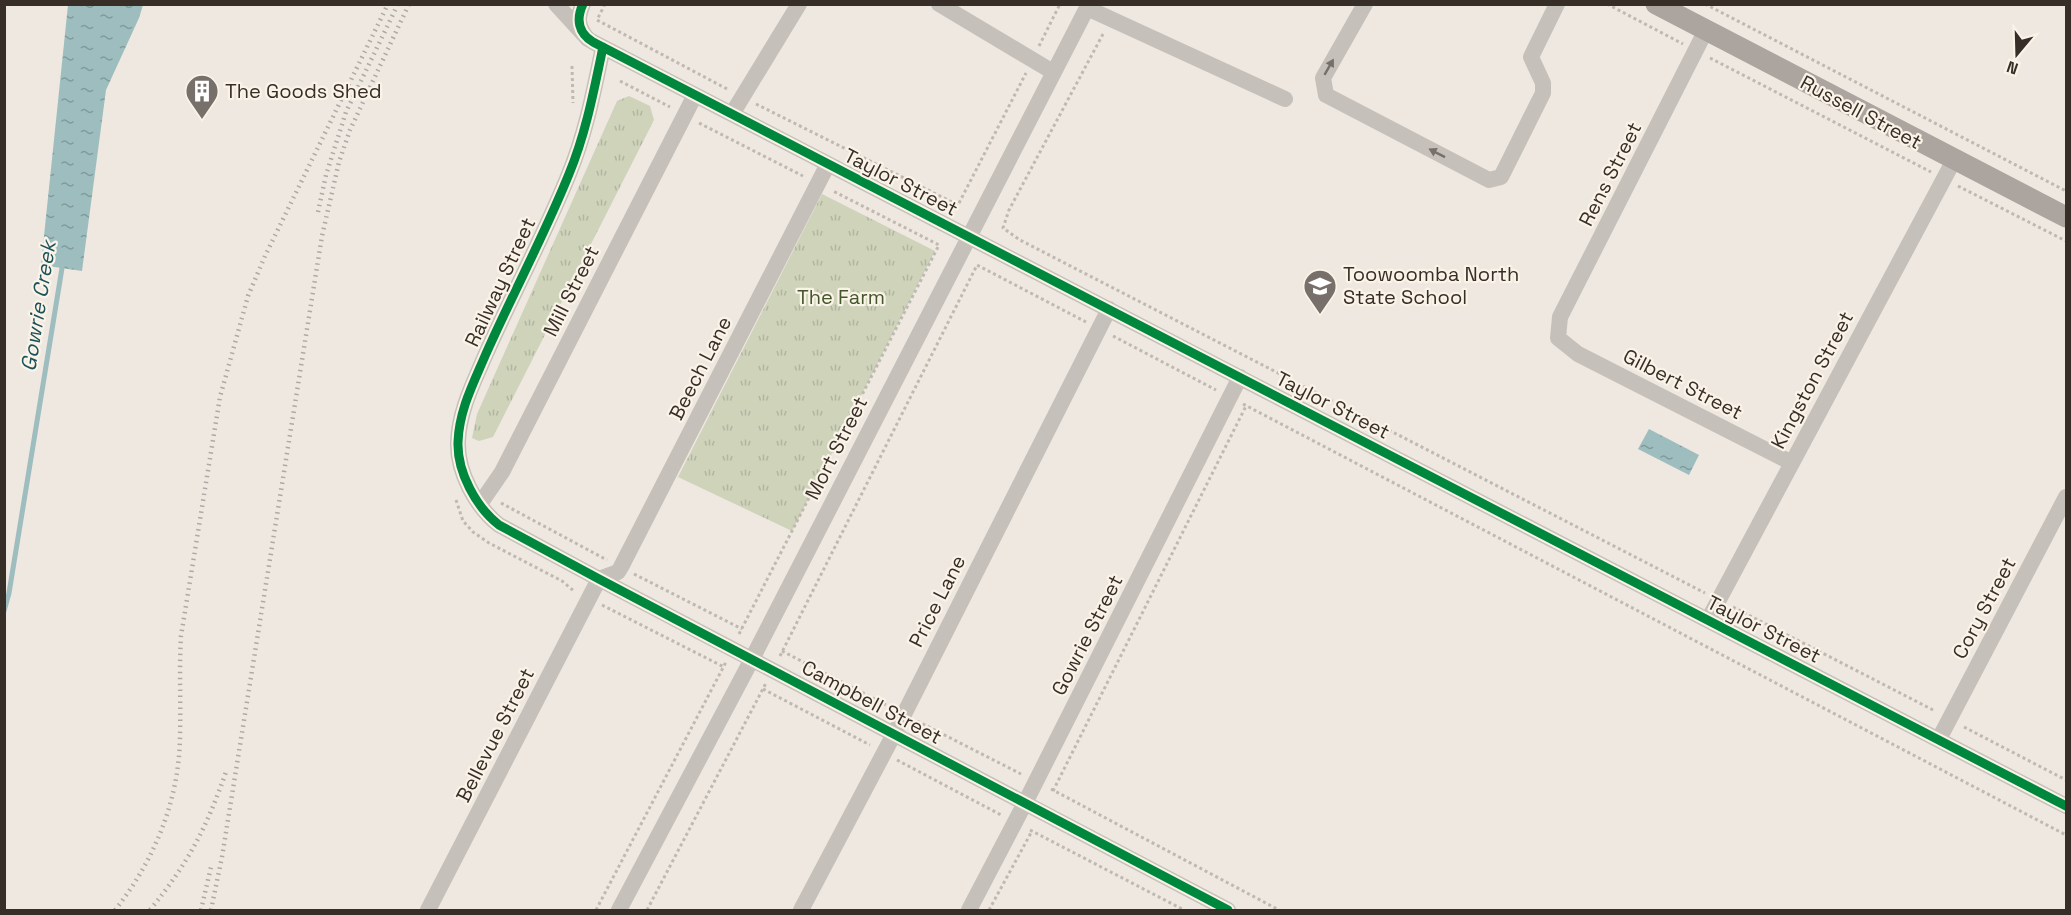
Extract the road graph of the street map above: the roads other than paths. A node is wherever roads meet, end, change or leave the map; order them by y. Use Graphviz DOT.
graph roads {
  1 [pos="556,4"];
  2 [pos="583,4"];
  3 [pos="799,4"];
  4 [pos="939,4"];
  5 [pos="1365,4"];
  6 [pos="1557,4"];
  7 [pos="1656,4"];
  8 [pos="1088,6"];
  9 [pos="1706,30"];
  10 [pos="584,35"];
  11 [pos="603,47"];
  12 [pos="1053,72"];
  13 [pos="695,94"];
  14 [pos="1285,99"];
  15 [pos="732,114"];
  16 [pos="828,164"];
  17 [pos="1949,169"];
  18 [pos="2067,217"];
  19 [pos="968,236"];
  20 [pos="1109,309"];
  21 [pos="1558,338"];
  22 [pos="1240,377"];
  23 [pos="1792,463"];
  24 [pos="2067,497"];
  25 [pos="480,504"];
  26 [pos="499,525"];
  27 [pos="599,579"];
  28 [pos="1708,620"];
  29 [pos="752,659"];
  30 [pos="894,734"];
  31 [pos="1939,739"];
  32 [pos="1026,803"];
  33 [pos="2067,806"];
  34 [pos="428,910"];
  35 [pos="619,910"];
  36 [pos="801,910"];
  37 [pos="969,910"];
  38 [pos="1228,910"];
  1 -- 10 [label="street, Taylor Street"];
  2 -- 10 [label="street"];
  3 -- 15 [label="street"];
  4 -- 12 [label="street"];
  6 -- 5 [label="street, one-way"];
  7 -- 9 [label="main road, Russell Street"];
  8 -- 12 [label="street, Mort Street"];
  8 -- 14 [label="street"];
  9 -- 17 [label="main road, Russell Street"];
  9 -- 21 [label="street, Rens Street"];
  10 -- 11 [label="street, Taylor Street"];
  11 -- 13 [label="street, Taylor Street"];
  11 -- 25 [label="street, Railway Street"];
  12 -- 19 [label="street, Mort Street"];
  13 -- 15 [label="street, Taylor Street"];
  13 -- 25 [label="street, Mill Street"];
  15 -- 16 [label="street, Taylor Street"];
  16 -- 19 [label="street, Taylor Street"];
  16 -- 27 [label="street, Beech Lane"];
  17 -- 18 [label="main road, Russell Street"];
  17 -- 23 [label="street, Kingston Street"];
  19 -- 20 [label="street, Taylor Street"];
  19 -- 29 [label="street, Mort Street"];
  20 -- 22 [label="street, Taylor Street"];
  20 -- 30 [label="street, Price Lane"];
  21 -- 23 [label="street, Gilbert Street"];
  22 -- 28 [label="street, Taylor Street"];
  22 -- 32 [label="street, Gowrie Street"];
  23 -- 28 [label="street, Kingston Street"];
  24 -- 31 [label="street, Cory Street"];
  25 -- 26 [label="street, Railway Street"];
  26 -- 27 [label="street, Campbell Street"];
  27 -- 29 [label="street, Campbell Street"];
  27 -- 34 [label="street, Bellevue Street"];
  28 -- 31 [label="street, Taylor Street"];
  29 -- 30 [label="street, Campbell Street"];
  29 -- 35 [label="street, Mort Street"];
  30 -- 32 [label="street, Campbell Street"];
  30 -- 36 [label="street, Price Lane"];
  31 -- 33 [label="street, Taylor Street"];
  32 -- 37 [label="street, Gowrie Street"];
  32 -- 38 [label="street, Campbell Street"];
}
